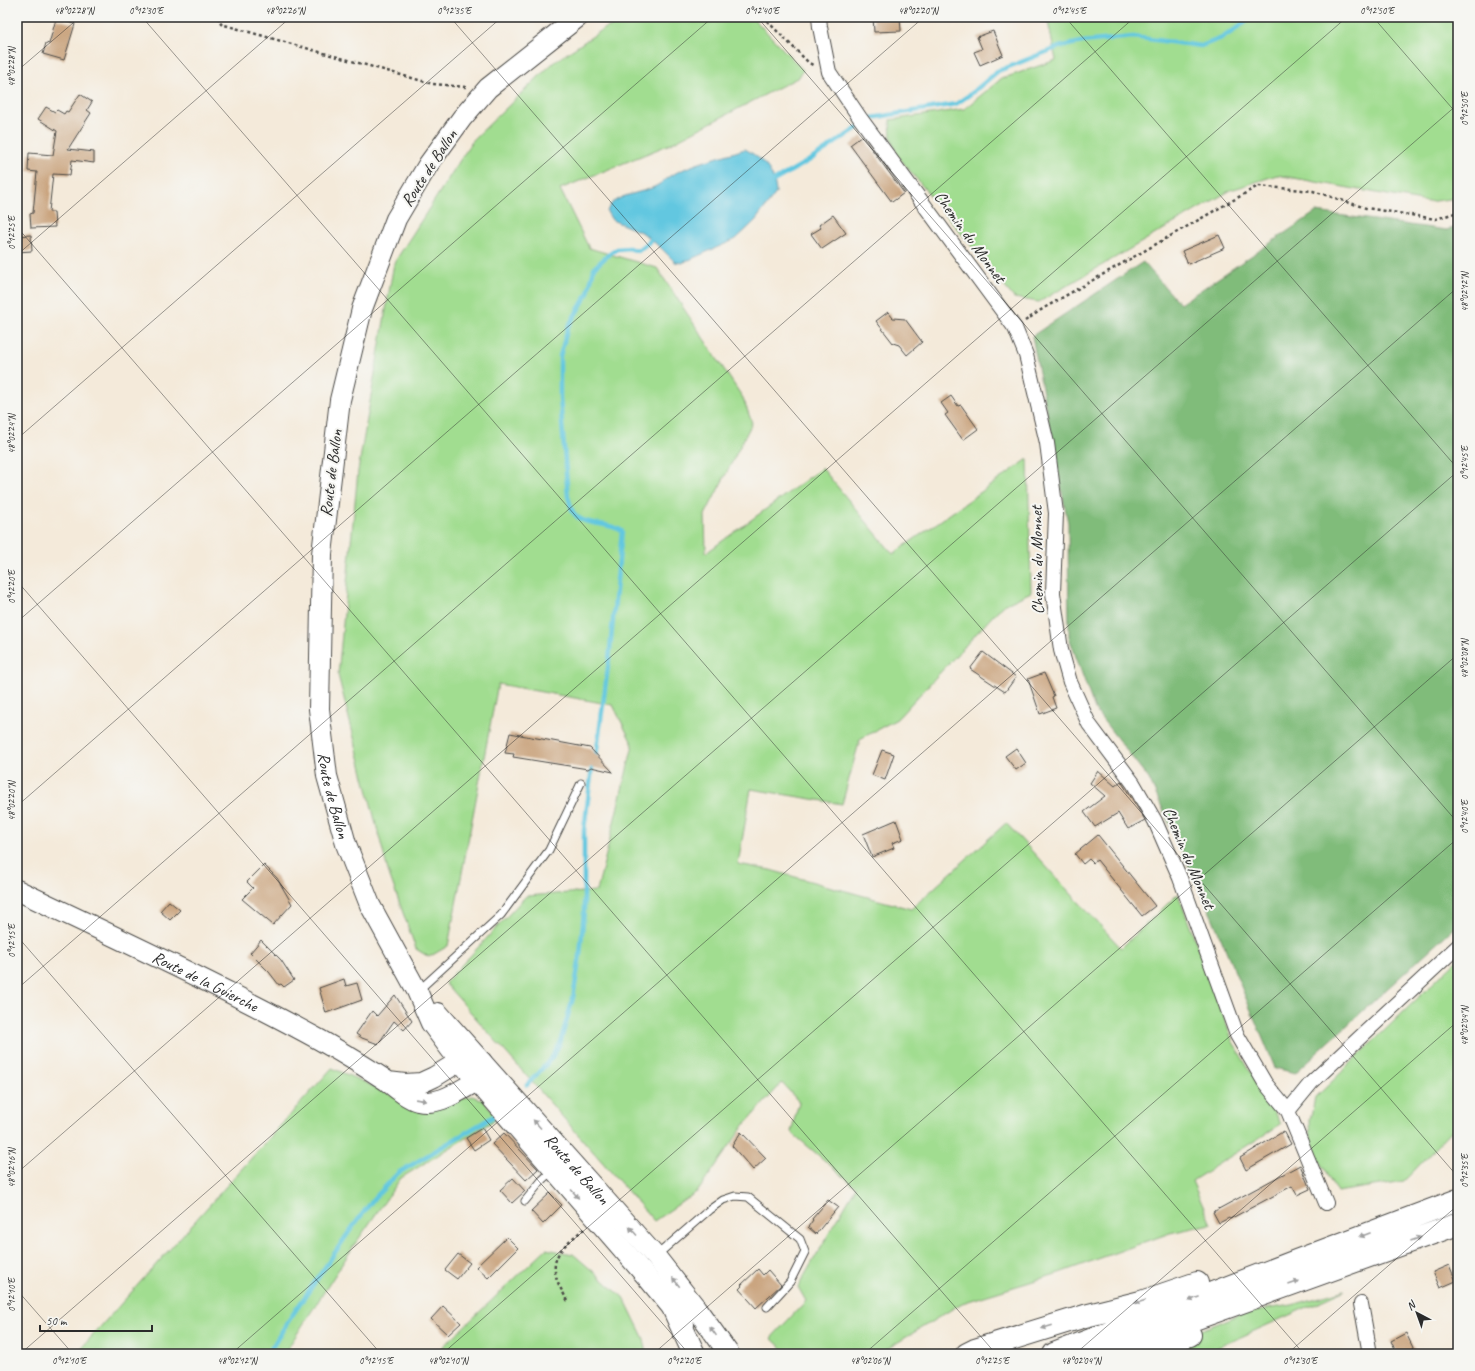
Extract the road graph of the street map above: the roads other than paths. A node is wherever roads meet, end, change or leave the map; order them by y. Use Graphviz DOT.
graph roads {
  1 [pos="578,17"];
  2 [pos="820,17"];
  3 [pos="581,783"];
  4 [pos="17,890"];
  5 [pos="1458,946"];
  6 [pos="417,991"];
  7 [pos="460,1061"];
  8 [pos="482,1062"];
  9 [pos="476,1081"];
  10 [pos="388,1082"];
  11 [pos="1288,1111"];
  12 [pos="560,1164"];
  13 [pos="1458,1200"];
  14 [pos="525,1201"];
  15 [pos="1326,1203"];
  16 [pos="1458,1224"];
  17 [pos="1296,1260"];
  18 [pos="651,1266"];
  19 [pos="1257,1296"];
  20 [pos="1361,1304"];
  21 [pos="767,1307"];
  22 [pos="674,1310"];
  23 [pos="694,1354"];
  24 [pos="704,1354"];
  25 [pos="729,1354"];
  26 [pos="967,1354"];
  27 [pos="1054,1354"];
  28 [pos="1103,1354"];
  29 [pos="1150,1354"];
  30 [pos="1370,1354"];
  1 -- 6 [label="main road, Route de Ballon"];
  2 -- 11 [label="street, Chemin du Monnet"];
  3 -- 6 [label="lane"];
  4 -- 10 [label="main road, Route de la Guierche"];
  5 -- 11 [label="street"];
  6 -- 7 [label="main road, Route de Ballon"];
  6 -- 8 [label="main road, Route de Ballon"];
  7 -- 8 [label="main road"];
  7 -- 9 [label="main road, Route de Ballon"];
  7 -- 10 [label="main road, Route de la Guierche"];
  8 -- 9 [label="main road"];
  12 -- 8 [label="main road, Route de Ballon, one-way"];
  10 -- 9 [label="main road, Route de la Guierche, one-way"];
  9 -- 12 [label="main road, Route de Ballon"];
  11 -- 15 [label="street, Chemin du Monnet"];
  12 -- 14 [label="lane"];
  18 -- 12 [label="main road, Route de Ballon, one-way"];
  12 -- 18 [label="main road, Route de Ballon, one-way"];
  13 -- 17 [label="highway, one-way"];
  19 -- 16 [label="highway, one-way"];
  17 -- 26 [label="highway, one-way"];
  17 -- 27 [label="highway, one-way"];
  18 -- 21 [label="lane"];
  18 -- 22 [label="main road, Route de Ballon"];
  25 -- 18 [label="main road, Route de Ballon, one-way"];
  19 -- 28 [label="highway"];
  19 -- 29 [label="highway"];
  20 -- 30 [label="street"];
  22 -- 23 [label="highway"];
  22 -- 24 [label="main road, Route de Ballon"];
}
